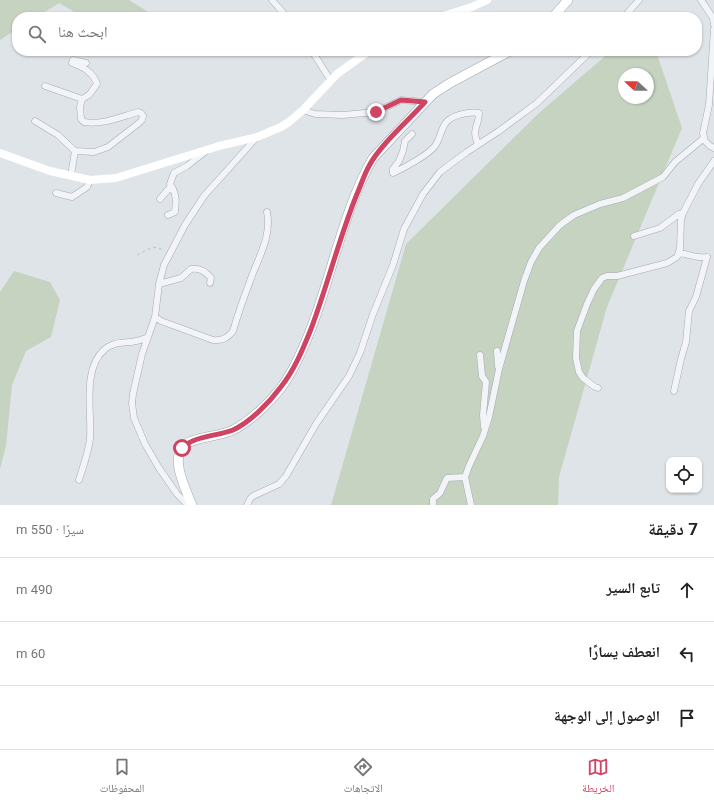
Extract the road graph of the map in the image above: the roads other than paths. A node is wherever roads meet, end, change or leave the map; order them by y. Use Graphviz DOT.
graph roads {
  1 [pos="272,0"];
  2 [pos="487,0"];
  3 [pos="568,0"];
  4 [pos="640,0"];
  5 [pos="701,0"];
  6 [pos="283,12"];
  7 [pos="456,12"];
  8 [pos="557,12"];
  9 [pos="629,12"];
  10 [pos="714,25"];
  11 [pos="714,29"];
  12 [pos="315,56"];
  13 [pos="362,56"];
  14 [pos="501,56"];
  15 [pos="586,56"];
  16 [pos="86,63"];
  17 [pos="331,81"];
  18 [pos="712,82"];
  19 [pos="45,86"];
  20 [pos="82,98"];
  21 [pos="425,102"];
  22 [pos="303,110"];
  23 [pos="35,121"];
  24 [pos="412,134"];
  25 [pos="257,137"];
  26 [pos="704,138"];
  27 [pos="478,144"];
  28 [pos="714,148"];
  29 [pos="209,149"];
  30 [pos="75,151"];
  31 [pos="0,153"];
  32 [pos="714,161"];
  33 [pos="70,176"];
  34 [pos="90,180"];
  35 [pos="171,186"];
  36 [pos="56,193"];
  37 [pos="160,199"];
  38 [pos="267,212"];
  39 [pos="683,213"];
  40 [pos="168,215"];
  41 [pos="634,236"];
  42 [pos="679,253"];
  43 [pos="210,283"];
  44 [pos="159,284"];
  45 [pos="155,318"];
  46 [pos="147,338"];
  47 [pos="496,351"];
  48 [pos="480,355"];
  49 [pos="498,372"];
  50 [pos="598,388"];
  51 [pos="674,391"];
  52 [pos="483,436"];
  53 [pos="466,477"];
  54 [pos="79,480"];
  55 [pos="188,505"];
  56 [pos="192,505"];
  57 [pos="247,505"];
  58 [pos="432,505"];
  59 [pos="471,505"];
  1 -- 6 [label="street"];
  2 -- 7 [label="street"];
  3 -- 8 [label="main road"];
  4 -- 9 [label="street"];
  5 -- 10 [label="street"];
  11 -- 18 [label="street"];
  12 -- 17 [label="street"];
  13 -- 17 [label="street"];
  14 -- 21 [label="main road"];
  15 -- 27 [label="street"];
  16 -- 20 [label="street"];
  17 -- 22 [label="street"];
  18 -- 26 [label="street"];
  19 -- 20 [label="street"];
  20 -- 30 [label="street"];
  21 -- 22 [label="street"];
  21 -- 56 [label="main road"];
  22 -- 25 [label="street"];
  23 -- 30 [label="street"];
  24 -- 27 [label="street"];
  25 -- 29 [label="street"];
  25 -- 44 [label="street"];
  26 -- 28 [label="street"];
  26 -- 49 [label="street"];
  27 -- 57 [label="street"];
  29 -- 34 [label="street"];
  29 -- 35 [label="street"];
  30 -- 33 [label="street"];
  31 -- 33 [label="street"];
  32 -- 39 [label="street"];
  33 -- 34 [label="street"];
  34 -- 36 [label="street"];
  35 -- 37 [label="street"];
  35 -- 40 [label="street"];
  38 -- 45 [label="street"];
  39 -- 41 [label="street"];
  39 -- 42 [label="street"];
  42 -- 50 [label="street"];
  42 -- 51 [label="street"];
  43 -- 44 [label="street"];
  44 -- 45 [label="street"];
  45 -- 46 [label="street"];
  46 -- 54 [label="street"];
  46 -- 55 [label="street"];
  47 -- 49 [label="street"];
  48 -- 52 [label="street"];
  49 -- 52 [label="street"];
  52 -- 53 [label="street"];
  53 -- 58 [label="street"];
  53 -- 59 [label="street"];
}
